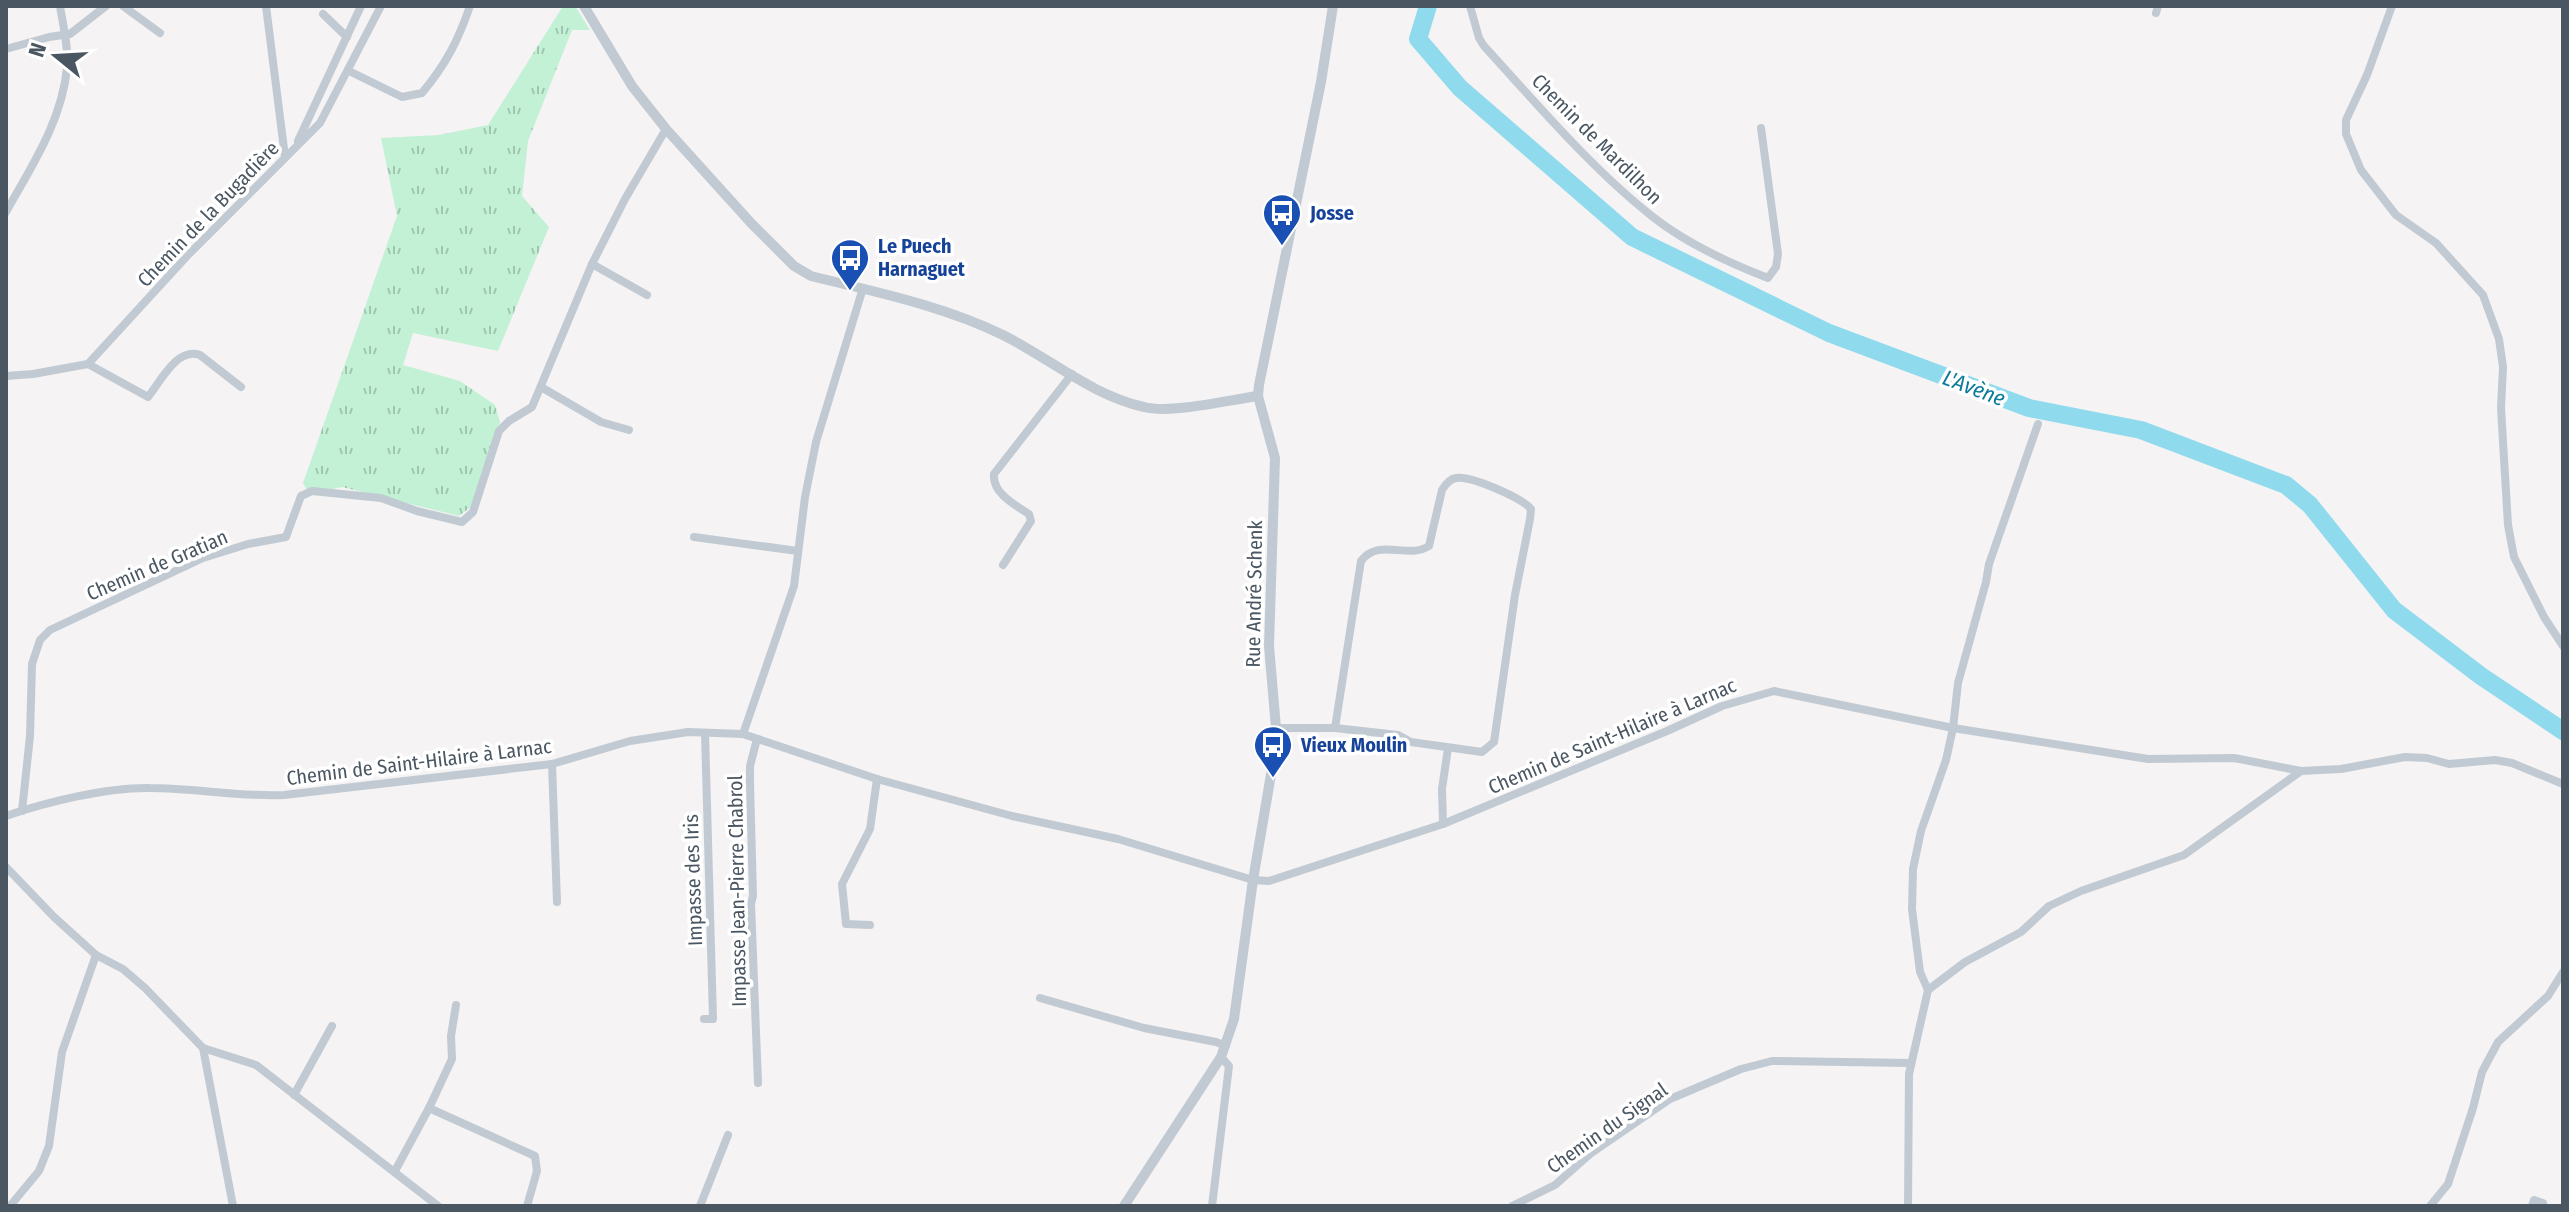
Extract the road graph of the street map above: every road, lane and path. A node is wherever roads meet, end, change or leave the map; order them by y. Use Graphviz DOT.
graph roads {
  1 [pos="60,6"];
  2 [pos="106,6"];
  3 [pos="123,6"];
  4 [pos="266,6"];
  5 [pos="361,6"];
  6 [pos="381,6"];
  7 [pos="470,6"];
  8 [pos="584,6"];
  9 [pos="1333,6"];
  10 [pos="1470,6"];
  11 [pos="2392,6"];
  12 [pos="323,14"];
  13 [pos="160,33"];
  14 [pos="65,36"];
  15 [pos="347,37"];
  16 [pos="6,49"];
  17 [pos="349,71"];
  18 [pos="1761,128"];
  19 [pos="666,129"];
  20 [pos="297,146"];
  21 [pos="285,157"];
  22 [pos="6,212"];
  23 [pos="592,264"];
  24 [pos="863,288"];
  25 [pos="647,295"];
  26 [pos="88,364"];
  27 [pos="1072,374"];
  28 [pos="6,376"];
  29 [pos="241,387"];
  30 [pos="541,387"];
  31 [pos="1258,396"];
  32 [pos="2038,424"];
  33 [pos="629,430"];
  34 [pos="694,537"];
  35 [pos="798,551"];
  36 [pos="1003,565"];
  37 [pos="2563,646"];
  38 [pos="1276,728"];
  39 [pos="1335,728"];
  40 [pos="1953,728"];
  41 [pos="705,733"];
  42 [pos="743,734"];
  43 [pos="757,739"];
  44 [pos="1448,748"];
  45 [pos="552,764"];
  46 [pos="2301,771"];
  47 [pos="877,779"];
  48 [pos="2563,784"];
  49 [pos="22,811"];
  50 [pos="6,816"];
  51 [pos="1443,824"];
  52 [pos="6,867"];
  53 [pos="1253,880"];
  54 [pos="557,902"];
  55 [pos="870,925"];
  56 [pos="96,955"];
  57 [pos="2563,972"];
  58 [pos="1928,990"];
  59 [pos="1040,998"];
  60 [pos="456,1005"];
  61 [pos="704,1019"];
  62 [pos="332,1026"];
  63 [pos="768,1043"];
  64 [pos="757,1044"];
  65 [pos="203,1048"];
  66 [pos="1223,1052"];
  67 [pos="1911,1063"];
  68 [pos="758,1083"];
  69 [pos="294,1095"];
  70 [pos="429,1108"];
  71 [pos="728,1135"];
  72 [pos="395,1171"];
  73 [pos="2543,1203"];
  74 [pos="10,1206"];
  75 [pos="233,1206"];
  76 [pos="438,1206"];
  77 [pos="527,1206"];
  78 [pos="700,1206"];
  79 [pos="1124,1206"];
  80 [pos="1212,1206"];
  81 [pos="1512,1206"];
  82 [pos="1908,1206"];
  83 [pos="2430,1206"];
  84 [pos="2532,1206"];
  1 -- 14 [label="street"];
  2 -- 14 [label="street"];
  3 -- 13 [label="street"];
  4 -- 21 [label="street"];
  5 -- 15 [label="street"];
  6 -- 17 [label="street, Chemin de la Bugadière"];
  7 -- 17 [label="street"];
  8 -- 19 [label="street"];
  9 -- 31 [label="street, Rue André Schenk"];
  10 -- 18 [label="street, Chemin de Mardilhon"];
  11 -- 37 [label="street"];
  12 -- 15 [label="street"];
  14 -- 16 [label="street"];
  14 -- 22 [label="street"];
  15 -- 20 [label="street"];
  17 -- 20 [label="street, Chemin de la Bugadière"];
  19 -- 23 [label="street, Chemin de Gratian"];
  19 -- 24 [label="street"];
  20 -- 21 [label="street, Chemin de la Bugadière"];
  21 -- 26 [label="street, Chemin de la Bugadière"];
  23 -- 25 [label="street"];
  23 -- 30 [label="street, Chemin de Gratian"];
  24 -- 27 [label="street"];
  24 -- 35 [label="street"];
  26 -- 28 [label="street"];
  26 -- 29 [label="street"];
  27 -- 31 [label="street"];
  27 -- 36 [label="street"];
  30 -- 33 [label="street"];
  30 -- 49 [label="street, Chemin de Gratian"];
  31 -- 38 [label="street, Rue André Schenk"];
  32 -- 40 [label="street"];
  34 -- 35 [label="street"];
  35 -- 42 [label="street"];
  38 -- 39 [label="street"];
  38 -- 53 [label="street, Rue André Schenk"];
  39 -- 44 [label="street"];
  39 -- 44 [label="street"];
  40 -- 46 [label="street, Chemin de Saint-Hilaire à Larnac"];
  40 -- 51 [label="street, Chemin de Saint-Hilaire à Larnac"];
  40 -- 58 [label="street"];
  41 -- 42 [label="street, Chemin de Saint-Hilaire à Larnac"];
  41 -- 45 [label="street, Chemin de Saint-Hilaire à Larnac"];
  41 -- 61 [label="street, Impasse des Iris"];
  42 -- 43 [label="street, Chemin de Saint-Hilaire à Larnac"];
  43 -- 47 [label="street, Chemin de Saint-Hilaire à Larnac"];
  43 -- 64 [label="street, Impasse Jean-Pierre Chabrol"];
  44 -- 51 [label="street"];
  45 -- 49 [label="street, Chemin de Saint-Hilaire à Larnac"];
  45 -- 54 [label="street"];
  46 -- 48 [label="street, Chemin de Saint-Hilaire à Larnac"];
  46 -- 58 [label="street"];
  47 -- 53 [label="street, Chemin de Saint-Hilaire à Larnac"];
  47 -- 55 [label="street"];
  49 -- 50 [label="street, Chemin de Saint-Hilaire à Larnac"];
  51 -- 53 [label="street, Chemin de Saint-Hilaire à Larnac"];
  52 -- 56 [label="street"];
  53 -- 66 [label="street, Rue André Schenk"];
  56 -- 65 [label="street"];
  56 -- 74 [label="street"];
  57 -- 83 [label="street"];
  58 -- 67 [label="street"];
  59 -- 66 [label="street"];
  60 -- 70 [label="street"];
  62 -- 69 [label="street"];
  63 -- 64 [label="street"];
  64 -- 68 [label="street, Impasse Jean-Pierre Chabrol"];
  65 -- 69 [label="street"];
  65 -- 75 [label="street"];
  66 -- 79 [label="street, Rue André Schenk"];
  66 -- 80 [label="street"];
  67 -- 81 [label="street, Chemin du Signal"];
  67 -- 82 [label="street"];
  69 -- 72 [label="street"];
  70 -- 72 [label="street"];
  70 -- 77 [label="street"];
  71 -- 78 [label="street"];
  72 -- 76 [label="street"];
  73 -- 84 [label="street"];
}
